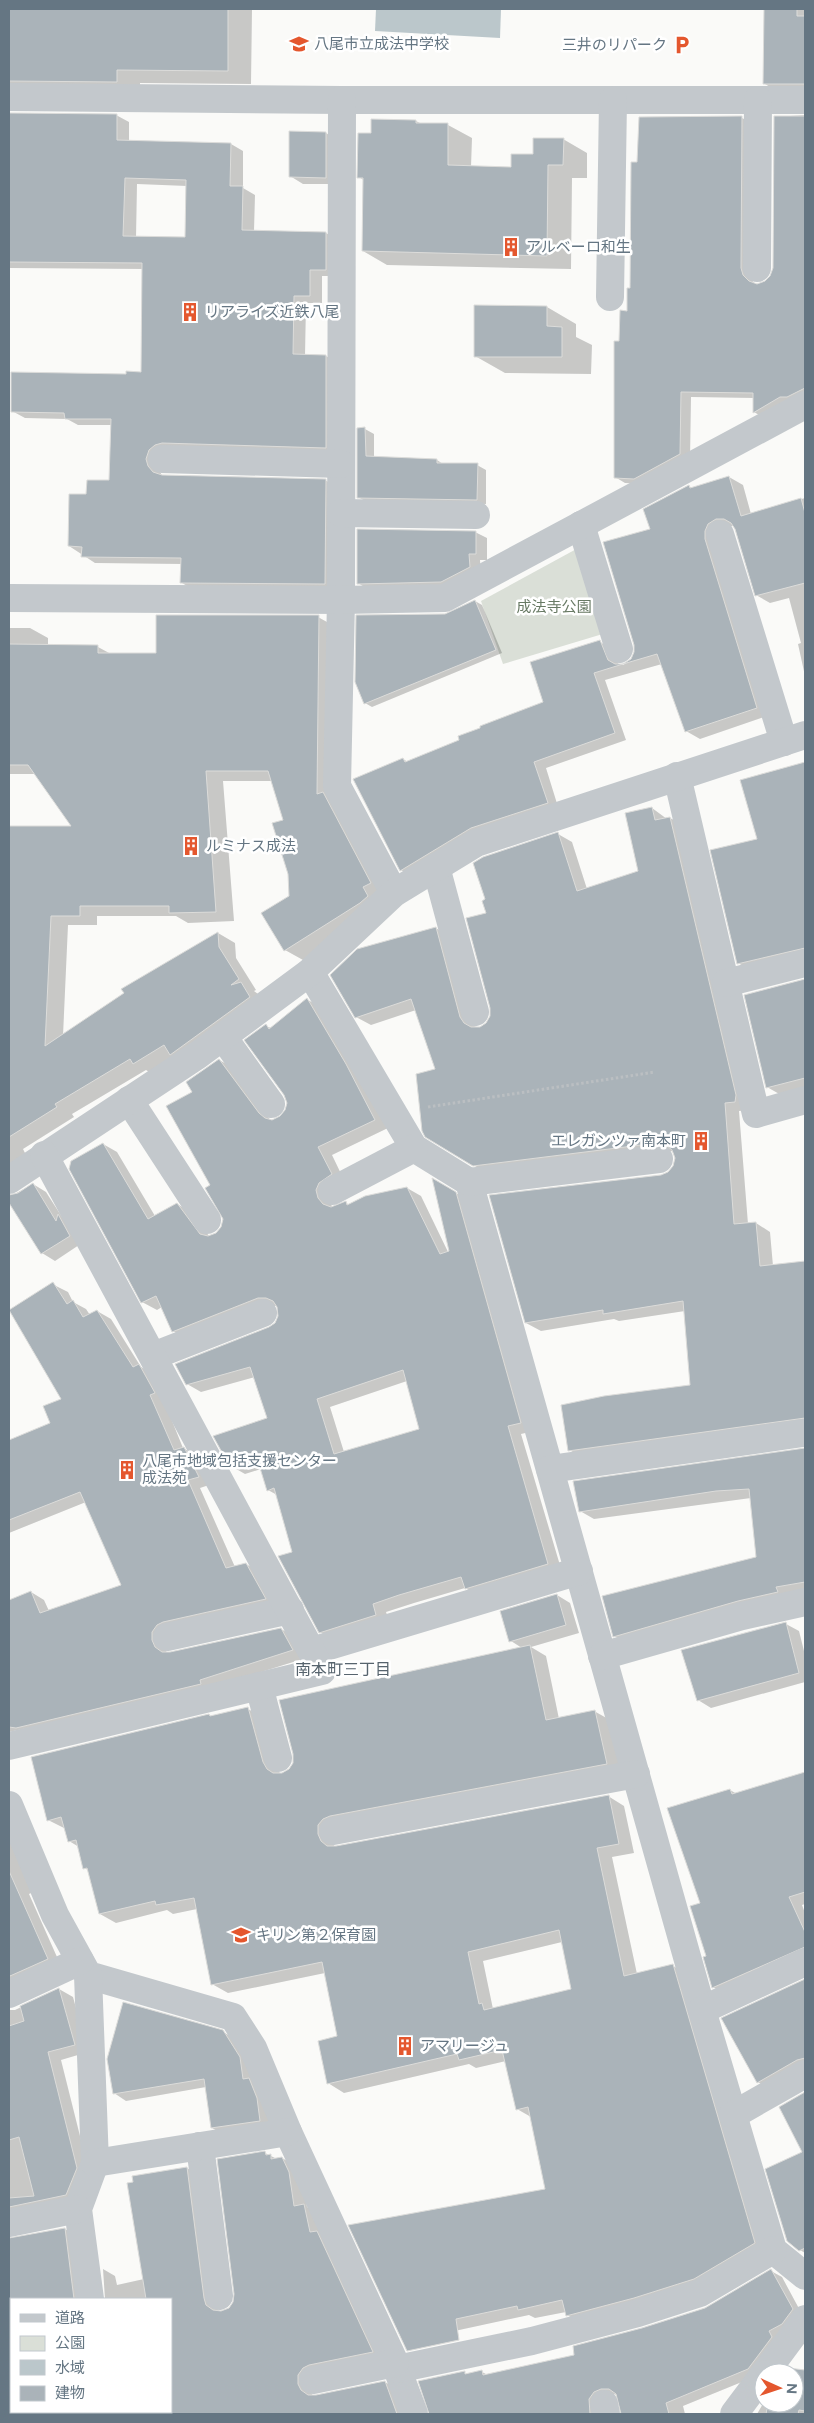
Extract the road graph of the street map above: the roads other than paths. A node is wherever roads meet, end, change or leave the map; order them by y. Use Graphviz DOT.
graph roads {
  1 [pos="9,96"];
  2 [pos="342,100"];
  3 [pos="613,100"];
  4 [pos="758,100"];
  5 [pos="805,100"];
  6 [pos="757,268"];
  7 [pos="610,297"];
  8 [pos="805,405"];
  9 [pos="162,459"];
  10 [pos="341,464"];
  11 [pos="341,513"];
  12 [pos="476,515"];
  13 [pos="581,525"];
  14 [pos="720,534"];
  15 [pos="9,598"];
  16 [pos="341,600"];
  17 [pos="619,649"];
  18 [pos="795,738"];
  19 [pos="677,776"];
  20 [pos="436,867"];
  21 [pos="394,893"];
  22 [pos="805,964"];
  23 [pos="310,972"];
  24 [pos="726,983"];
  25 [pos="474,1012"];
  26 [pos="222,1037"];
  27 [pos="129,1100"];
  28 [pos="805,1100"];
  29 [pos="271,1104"];
  30 [pos="414,1148"];
  31 [pos="44,1155"];
  32 [pos="659,1159"];
  33 [pos="9,1180"];
  34 [pos="469,1182"];
  35 [pos="332,1191"];
  36 [pos="207,1220"];
  37 [pos="262,1313"];
  38 [pos="152,1356"];
  39 [pos="803,1433"];
  40 [pos="550,1469"];
  41 [pos="579,1571"];
  42 [pos="805,1602"];
  43 [pos="290,1610"];
  44 [pos="167,1637"];
  45 [pos="312,1652"];
  46 [pos="602,1656"];
  47 [pos="259,1686"];
  48 [pos="9,1746"];
  49 [pos="278,1758"];
  50 [pos="636,1774"];
  51 [pos="9,1805"];
  52 [pos="333,1831"];
  53 [pos="14,1834"];
  54 [pos="805,1962"];
  55 [pos="84,1968"];
  56 [pos="9,1994"];
  57 [pos="702,2010"];
  58 [pos="805,2074"];
  59 [pos="733,2115"];
  60 [pos="288,2132"];
  61 [pos="200,2146"];
  62 [pos="95,2163"];
  63 [pos="78,2209"];
  64 [pos="9,2223"];
  65 [pos="773,2250"];
  66 [pos="805,2276"];
  67 [pos="219,2296"];
  68 [pos="90,2298"];
  69 [pos="805,2319"];
  70 [pos="794,2350"];
  71 [pos="777,2363"];
  72 [pos="396,2366"];
  73 [pos="313,2380"];
  74 [pos="754,2387"];
  75 [pos="414,2414"];
  76 [pos="734,2414"];
  1 -- 2 [label="street"];
  2 -- 3 [label="street"];
  2 -- 10 [label="street"];
  3 -- 4 [label="street"];
  3 -- 7 [label="street"];
  4 -- 5 [label="street"];
  4 -- 6 [label="street"];
  8 -- 13 [label="street"];
  9 -- 10 [label="street"];
  10 -- 11 [label="street"];
  11 -- 12 [label="street"];
  11 -- 16 [label="street"];
  13 -- 16 [label="street"];
  13 -- 17 [label="street"];
  14 -- 18 [label="street"];
  15 -- 16 [label="street"];
  16 -- 21 [label="street"];
  18 -- 19 [label="street"];
  19 -- 20 [label="street"];
  19 -- 24 [label="street"];
  20 -- 21 [label="street"];
  20 -- 25 [label="street"];
  21 -- 23 [label="street"];
  22 -- 24 [label="street"];
  23 -- 26 [label="street"];
  23 -- 30 [label="street"];
  24 -- 28 [label="street"];
  26 -- 27 [label="street"];
  26 -- 29 [label="street"];
  27 -- 31 [label="street"];
  27 -- 36 [label="street"];
  30 -- 34 [label="street"];
  30 -- 35 [label="street"];
  31 -- 33 [label="street"];
  31 -- 38 [label="street"];
  32 -- 34 [label="street"];
  34 -- 40 [label="street"];
  37 -- 38 [label="street"];
  38 -- 43 [label="street"];
  39 -- 40 [label="street"];
  40 -- 41 [label="street"];
  41 -- 45 [label="street"];
  41 -- 46 [label="street"];
  42 -- 46 [label="street"];
  43 -- 44 [label="street"];
  43 -- 45 [label="street"];
  45 -- 47 [label="street"];
  46 -- 50 [label="street"];
  47 -- 48 [label="street"];
  47 -- 49 [label="street"];
  50 -- 52 [label="street"];
  50 -- 57 [label="street"];
  51 -- 53 [label="street"];
  53 -- 55 [label="street"];
  54 -- 57 [label="street"];
  55 -- 56 [label="street"];
  55 -- 60 [label="street"];
  55 -- 62 [label="street"];
  57 -- 59 [label="street"];
  58 -- 59 [label="street"];
  59 -- 65 [label="street"];
  60 -- 61 [label="street"];
  60 -- 72 [label="street"];
  61 -- 62 [label="street"];
  61 -- 67 [label="street"];
  62 -- 63 [label="street"];
  63 -- 64 [label="street"];
  63 -- 68 [label="street"];
  65 -- 66 [label="street"];
  65 -- 72 [label="street"];
  69 -- 70 [label="street"];
  70 -- 71 [label="street"];
  72 -- 73 [label="street"];
  72 -- 75 [label="street"];
  74 -- 76 [label="street"];
}
